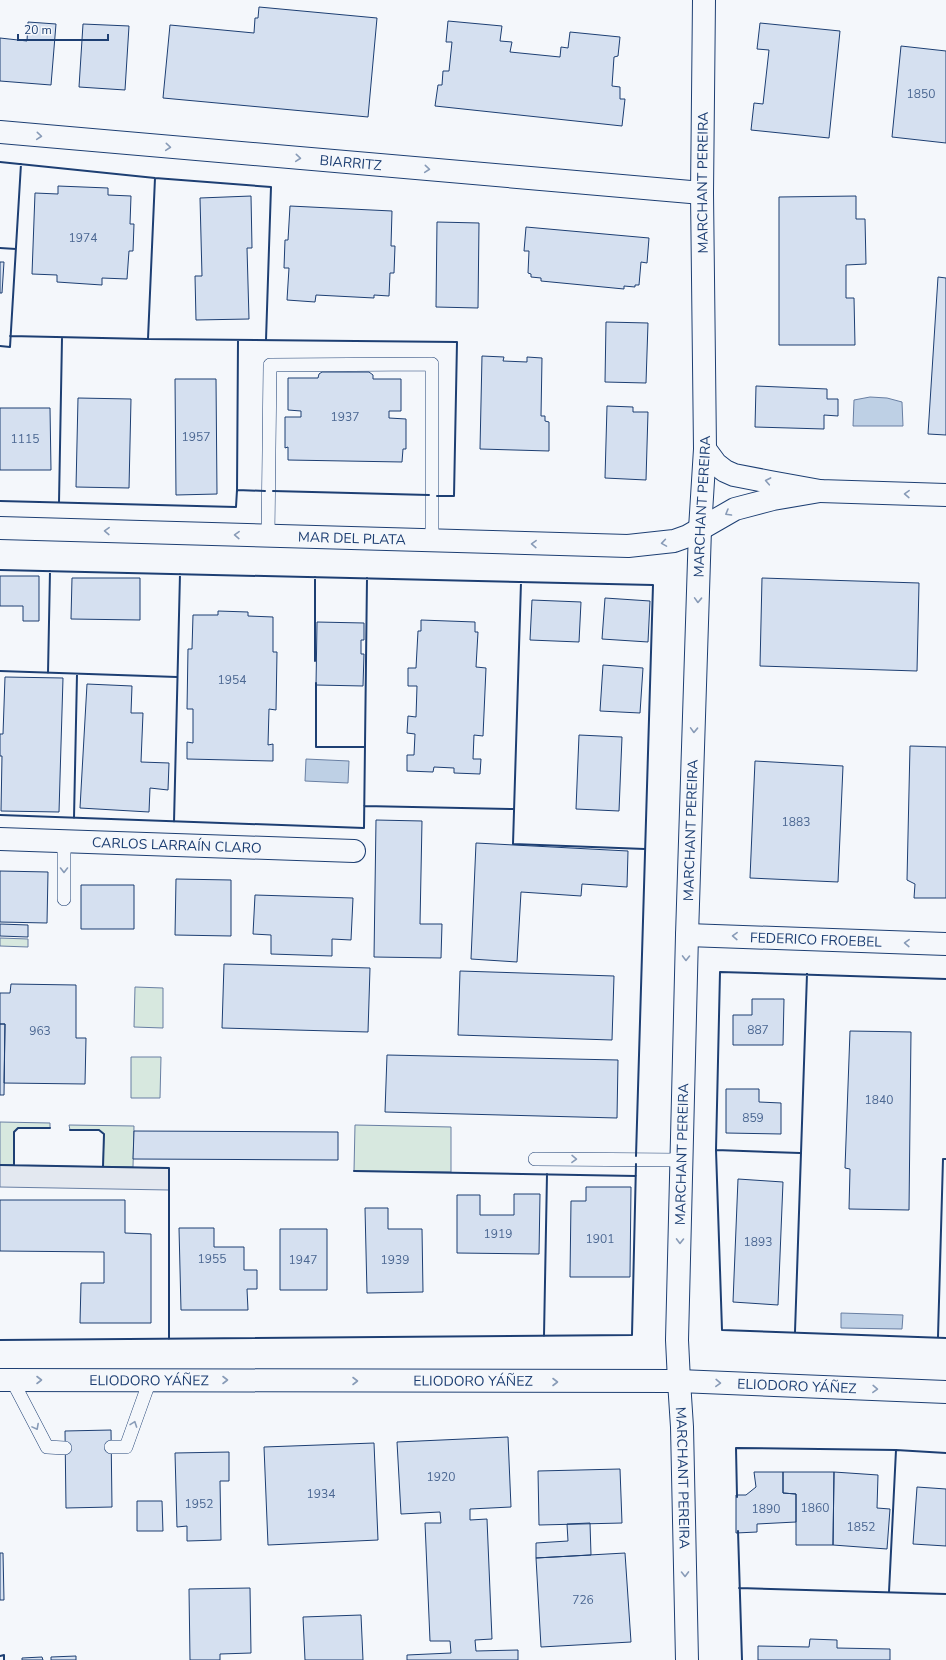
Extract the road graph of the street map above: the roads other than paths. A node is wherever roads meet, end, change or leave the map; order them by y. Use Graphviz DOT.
graph roads {
  1 [pos="704,0"];
  2 [pos="0,132"];
  3 [pos="702,193"];
  4 [pos="705,449"];
  5 [pos="820,491"];
  6 [pos="946,495"];
  7 [pos="0,528"];
  8 [pos="700,529"];
  9 [pos="268,536"];
  10 [pos="432,541"];
  11 [pos="0,839"];
  12 [pos="64,842"];
  13 [pos="354,851"];
  14 [pos="64,899"];
  15 [pos="687,935"];
  16 [pos="946,944"];
  17 [pos="535,1159"];
  18 [pos="682,1160"];
  19 [pos="6,1380"];
  20 [pos="150,1380"];
  21 [pos="679,1381"];
  22 [pos="946,1392"];
  23 [pos="111,1447"];
  24 [pos="65,1448"];
  25 [pos="687,1660"];
  1 -- 3 [label="street, MARCHANT PEREIRA"];
  2 -- 3 [label="street, BIARRITZ, one-way"];
  3 -- 4 [label="street, MARCHANT PEREIRA"];
  5 -- 4 [label="street, one-way"];
  4 -- 8 [label="street, MARCHANT PEREIRA"];
  6 -- 5 [label="street, one-way"];
  5 -- 8 [label="street, MAR DEL PLATA, one-way"];
  9 -- 7 [label="street, MAR DEL PLATA, one-way"];
  8 -- 10 [label="street, MAR DEL PLATA, one-way"];
  8 -- 15 [label="street, MARCHANT PEREIRA, one-way"];
  9 -- 10 [label="street, MAR DEL PLATA"];
  9 -- 10 [label="lane"];
  11 -- 12 [label="street, CARLOS LARRAÍN CLARO"];
  12 -- 13 [label="street, CARLOS LARRAÍN CLARO"];
  12 -- 14 [label="lane, one-way"];
  16 -- 15 [label="street, FEDERICO FROEBEL, one-way"];
  15 -- 18 [label="street, MARCHANT PEREIRA, one-way"];
  17 -- 18 [label="lane, one-way"];
  18 -- 21 [label="street, MARCHANT PEREIRA, one-way"];
  19 -- 20 [label="street, ELIODORO YÁÑEZ, one-way"];
  19 -- 24 [label="lane, one-way"];
  20 -- 21 [label="street, ELIODORO YÁÑEZ, one-way"];
  23 -- 20 [label="lane, one-way"];
  21 -- 22 [label="street, ELIODORO YÁÑEZ, one-way"];
  21 -- 25 [label="street, MARCHANT PEREIRA, one-way"];
}
